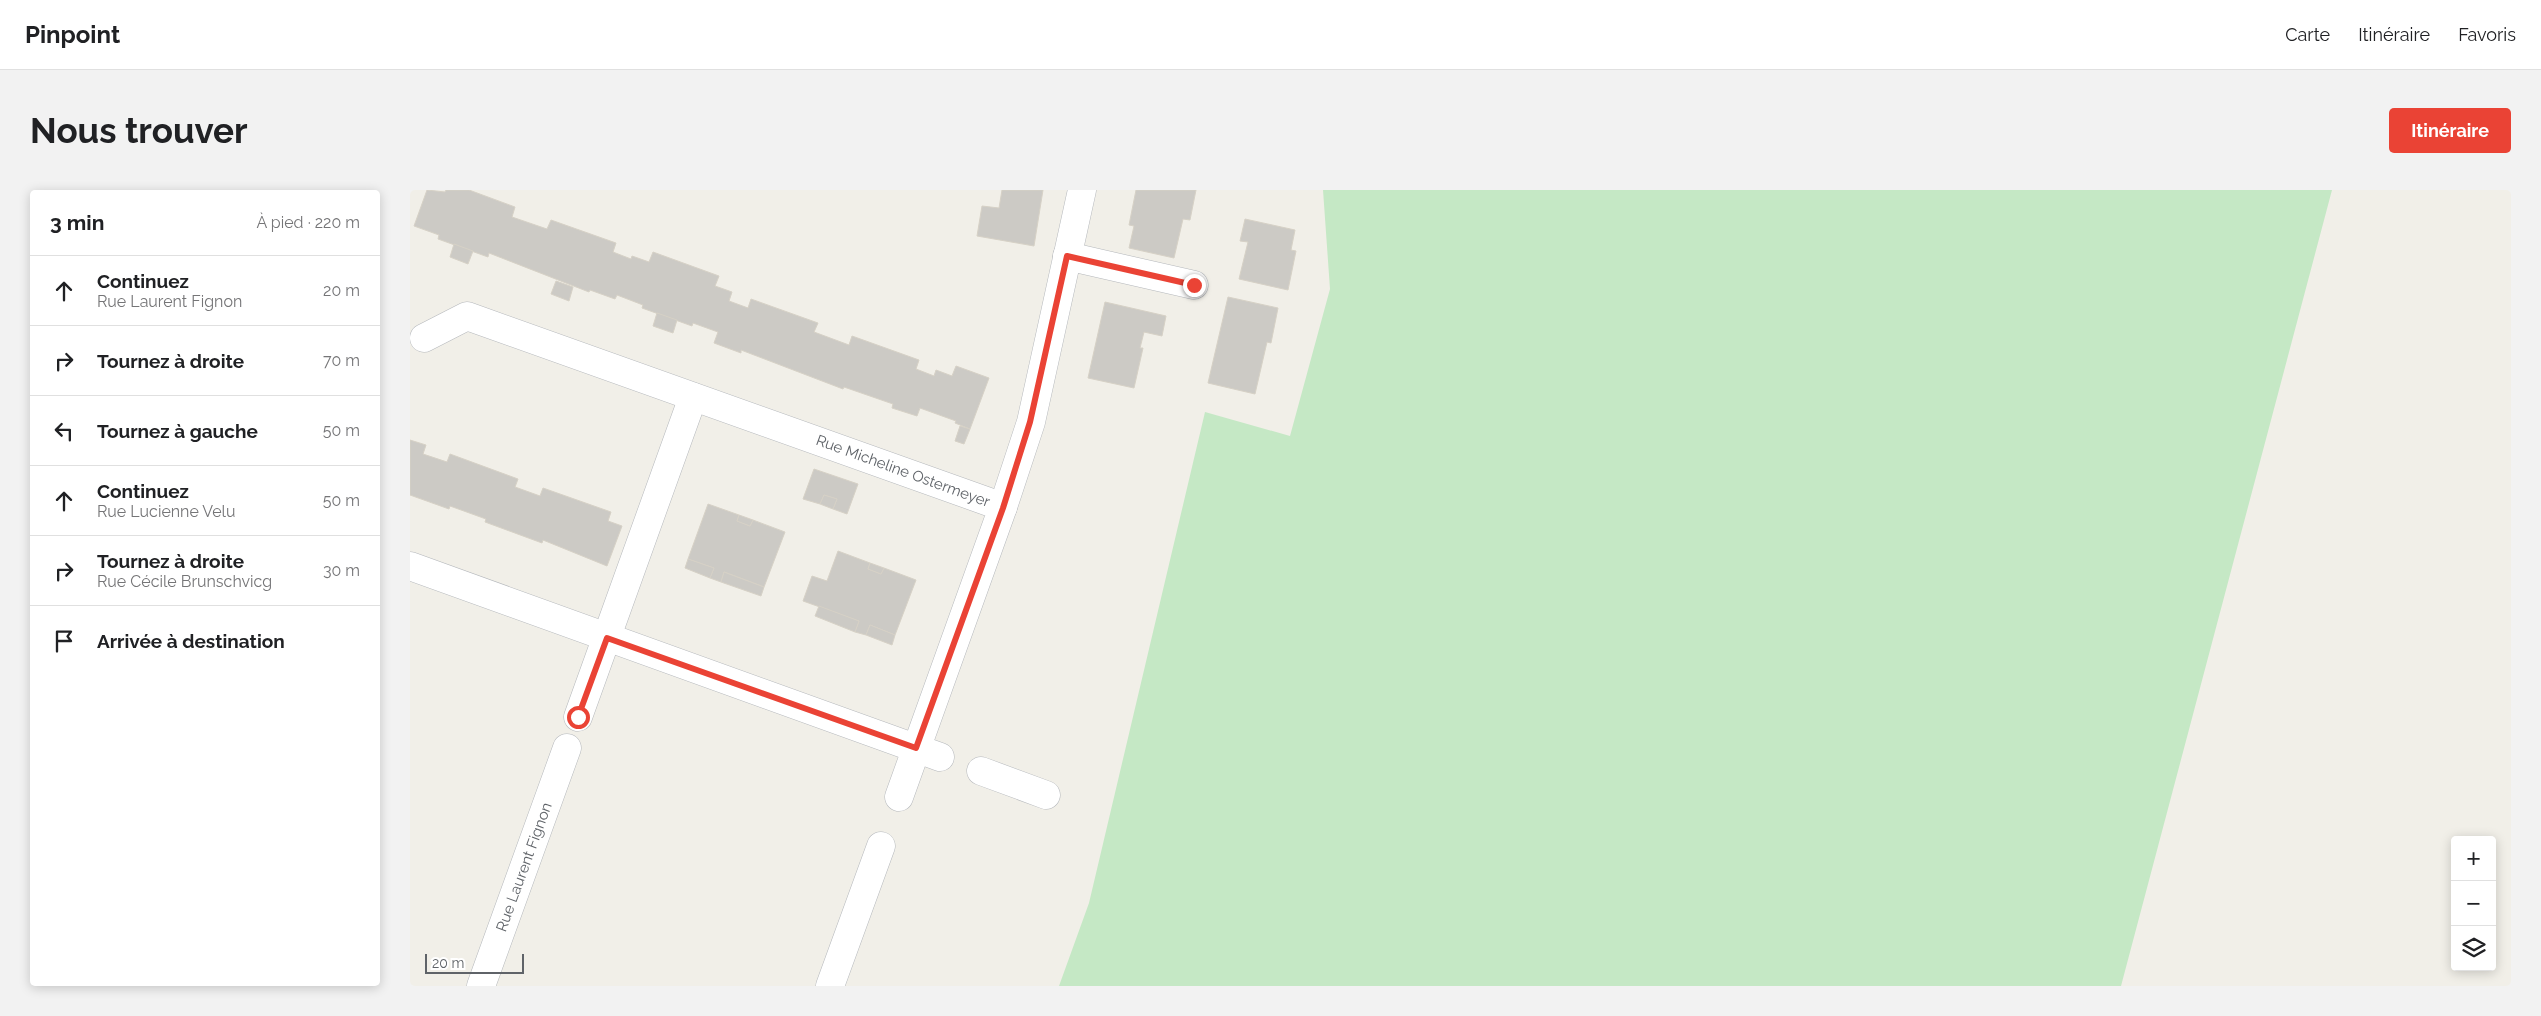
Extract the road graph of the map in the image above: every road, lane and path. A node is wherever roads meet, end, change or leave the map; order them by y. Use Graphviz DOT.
graph roads {
  1 [pos="1082,190"];
  2 [pos="1067,256"];
  3 [pos="1194,285"];
  4 [pos="424,338"];
  5 [pos="693,397"];
  6 [pos="1003,508"];
  7 [pos="410,566"];
  8 [pos="607,638"];
  9 [pos="578,717"];
  10 [pos="567,748"];
  11 [pos="928,753"];
  12 [pos="981,772"];
  13 [pos="1046,795"];
  14 [pos="899,797"];
  15 [pos="882,846"];
  16 [pos="481,986"];
  17 [pos="830,986"];
  1 -- 2 [label="street"];
  2 -- 3 [label="street"];
  2 -- 6 [label="street"];
  4 -- 5 [label="street, Rue Micheline Ostermeyer"];
  5 -- 6 [label="street, Rue Micheline Ostermeyer"];
  5 -- 8 [label="street"];
  6 -- 11 [label="street, Rue Micheline Ostermeyer"];
  7 -- 8 [label="street"];
  8 -- 9 [label="street"];
  8 -- 11 [label="street"];
  10 -- 16 [label="street, Rue Laurent Fignon"];
  11 -- 14 [label="street, Rue Micheline Ostermeyer"];
  12 -- 13 [label="street"];
  15 -- 17 [label="street"];
}
